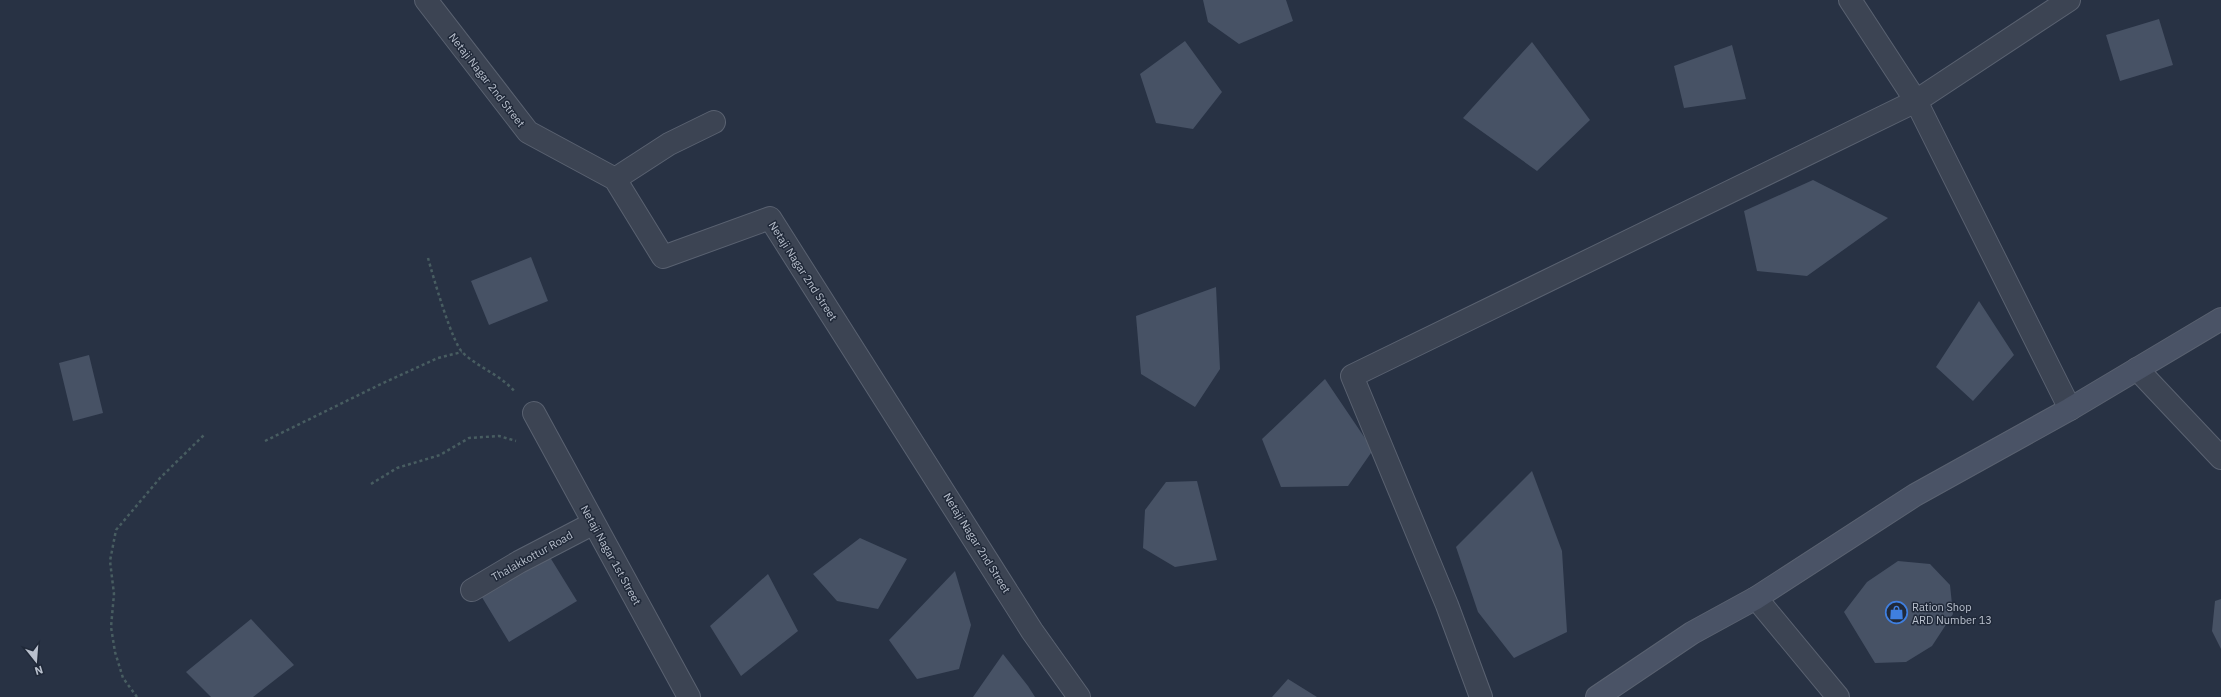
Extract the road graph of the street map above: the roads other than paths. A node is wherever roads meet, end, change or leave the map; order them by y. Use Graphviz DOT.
graph roads {
  1 [pos="426,0"];
  2 [pos="1850,0"];
  3 [pos="2069,0"];
  4 [pos="1916,101"];
  5 [pos="714,122"];
  6 [pos="615,179"];
  7 [pos="2221,319"];
  8 [pos="2137,369"];
  9 [pos="2070,409"];
  10 [pos="534,413"];
  11 [pos="2221,458"];
  12 [pos="594,523"];
  13 [pos="472,590"];
  14 [pos="1756,598"];
  15 [pos="689,697"];
  16 [pos="1079,697"];
  17 [pos="1481,697"];
  18 [pos="1597,697"];
  19 [pos="1838,697"];
  1 -- 6 [label="street, Netaji Nagar 2nd Street"];
  2 -- 4 [label="street"];
  3 -- 4 [label="street"];
  4 -- 9 [label="street"];
  4 -- 17 [label="street"];
  5 -- 6 [label="street"];
  6 -- 16 [label="street, Netaji Nagar 2nd Street"];
  7 -- 8 [label="main road"];
  8 -- 9 [label="main road"];
  8 -- 11 [label="street"];
  9 -- 14 [label="main road"];
  10 -- 12 [label="street, Netaji Nagar 1st Street"];
  12 -- 13 [label="street, Thalakkottur Road"];
  12 -- 15 [label="street, Netaji Nagar 1st Street"];
  14 -- 18 [label="main road"];
  14 -- 19 [label="street"];
}
